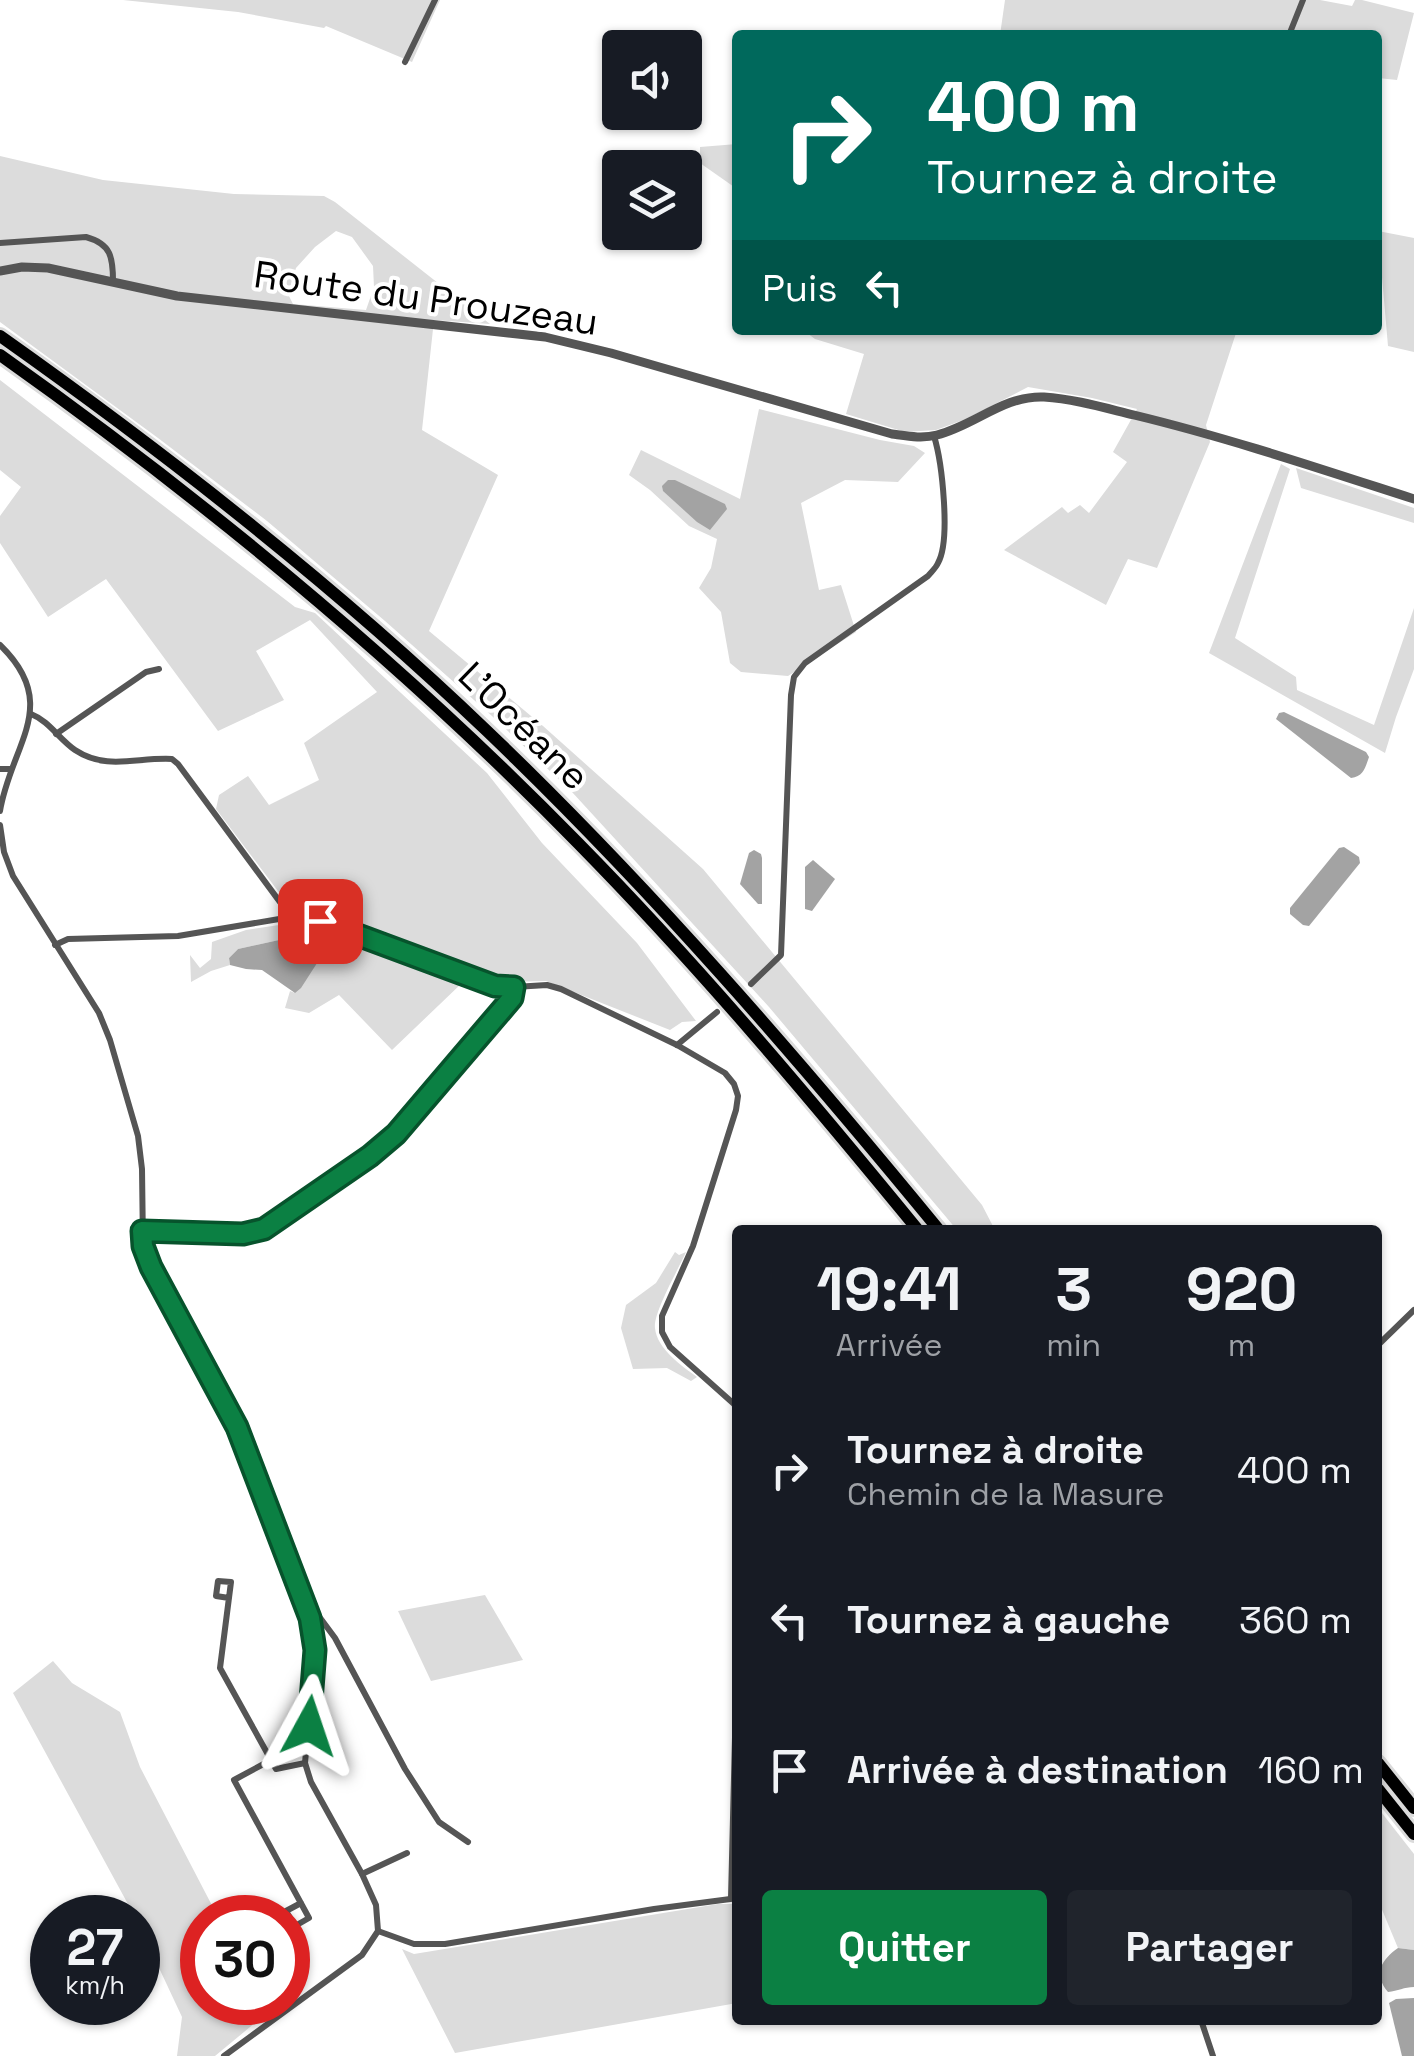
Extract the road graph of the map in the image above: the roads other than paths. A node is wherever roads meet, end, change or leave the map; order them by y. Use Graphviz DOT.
graph roads {
  1 [pos="434,0"];
  2 [pos="1303,0"];
  3 [pos="1291,30"];
  4 [pos="406,62"];
  5 [pos="0,243"];
  6 [pos="0,271"];
  7 [pos="113,283"];
  8 [pos="0,336"];
  9 [pos="0,355"];
  10 [pos="934,436"];
  11 [pos="1414,499"];
  12 [pos="0,645"];
  13 [pos="159,670"];
  14 [pos="31,714"];
  15 [pos="56,734"];
  16 [pos="10,768"];
  17 [pos="0,769"];
  18 [pos="0,811"];
  19 [pos="0,825"];
  20 [pos="291,917"];
  21 [pos="56,945"];
  22 [pos="751,984"];
  23 [pos="514,987"];
  24 [pos="716,1012"];
  25 [pos="677,1044"];
  26 [pos="914,1225"];
  27 [pos="935,1225"];
  28 [pos="142,1231"];
  29 [pos="1414,1310"];
  30 [pos="1382,1341"];
  31 [pos="732,1402"];
  32 [pos="229,1598"];
  33 [pos="310,1618"];
  34 [pos="271,1760"];
  35 [pos="305,1762"];
  36 [pos="1382,1768"];
  37 [pos="1382,1794"];
  38 [pos="1414,1808"];
  39 [pos="1414,1834"];
  40 [pos="468,1842"];
  41 [pos="407,1853"];
  42 [pos="362,1874"];
  43 [pos="297,1895"];
  44 [pos="732,1898"];
  45 [pos="378,1931"];
  46 [pos="1203,2025"];
  47 [pos="224,2056"];
  48 [pos="1213,2056"];
  1 -- 4 [label="street"];
  2 -- 3 [label="street"];
  5 -- 7 [label="street"];
  6 -- 7 [label="street, Route du Prouzeau"];
  7 -- 10 [label="street, Route du Prouzeau"];
  8 -- 27 [label="highway, L’Océane"];
  9 -- 26 [label="highway, L’Océane"];
  10 -- 11 [label="street, Route du Prouzeau"];
  10 -- 22 [label="street"];
  12 -- 14 [label="street"];
  13 -- 15 [label="street"];
  14 -- 15 [label="street"];
  14 -- 16 [label="street"];
  15 -- 20 [label="street"];
  16 -- 17 [label="street"];
  16 -- 18 [label="street"];
  19 -- 21 [label="street"];
  20 -- 21 [label="street"];
  20 -- 23 [label="street"];
  21 -- 28 [label="street"];
  23 -- 25 [label="street"];
  23 -- 28 [label="street"];
  24 -- 25 [label="street"];
  25 -- 31 [label="street"];
  28 -- 33 [label="street"];
  29 -- 30 [label="street"];
  32 -- 34 [label="street"];
  33 -- 35 [label="street"];
  33 -- 40 [label="street"];
  34 -- 35 [label="street"];
  34 -- 43 [label="street"];
  35 -- 42 [label="street"];
  36 -- 38 [label="highway"];
  37 -- 39 [label="highway"];
  41 -- 42 [label="street"];
  42 -- 45 [label="street"];
  44 -- 45 [label="street"];
  45 -- 47 [label="street"];
  46 -- 48 [label="street"];
}
